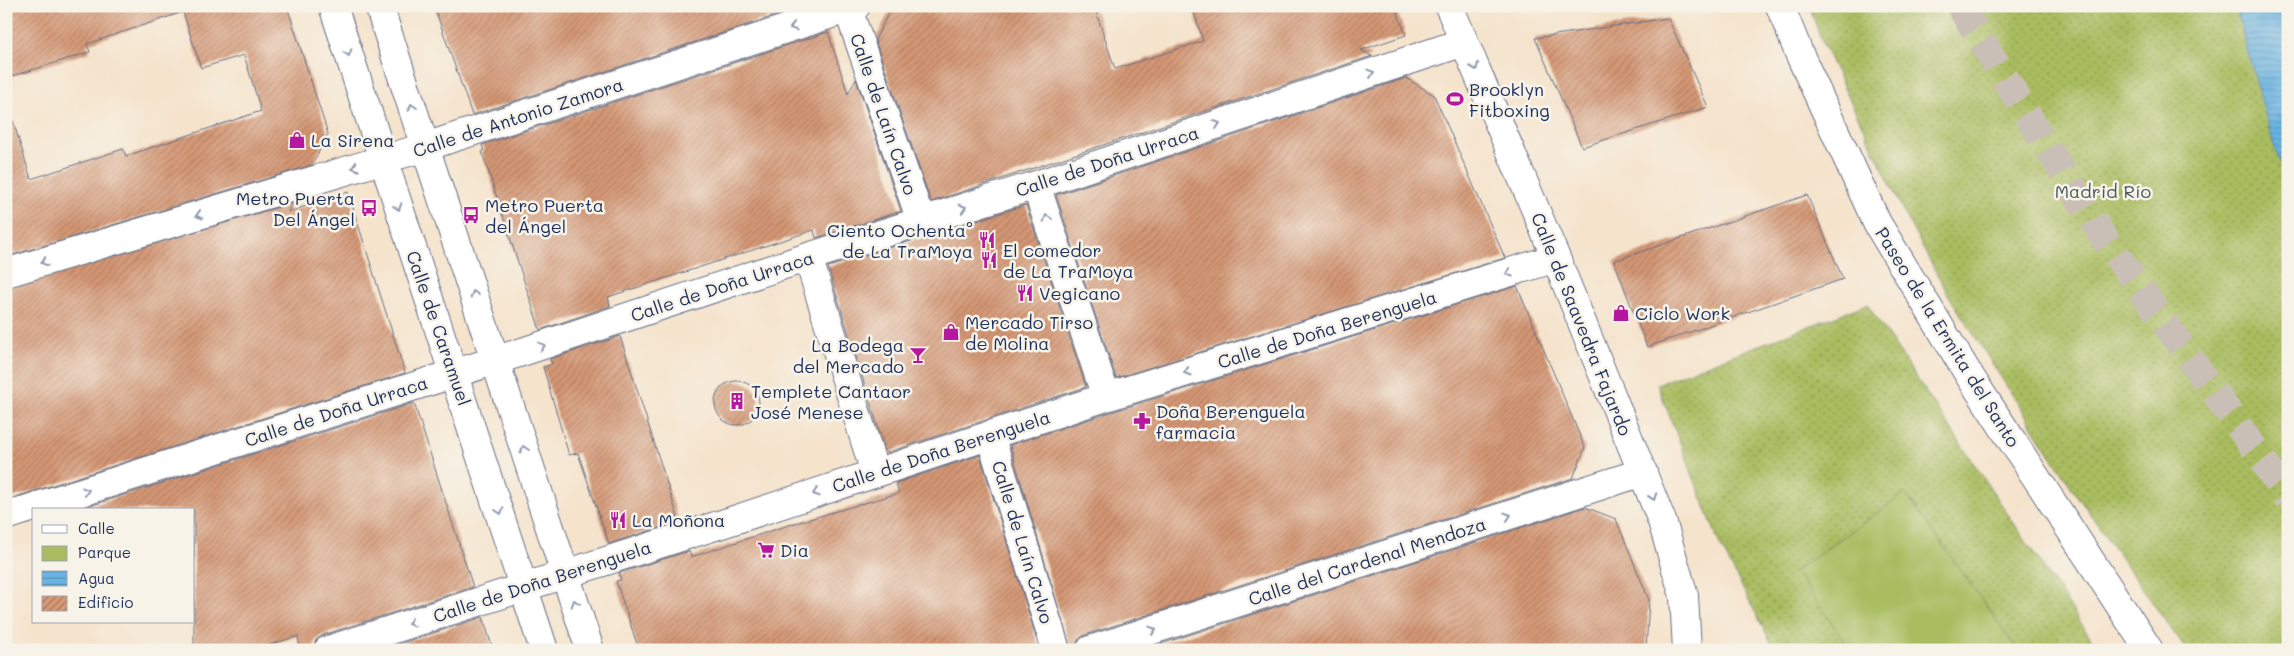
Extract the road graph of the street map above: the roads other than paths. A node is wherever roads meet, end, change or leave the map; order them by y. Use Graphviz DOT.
graph roads {
  1 [pos="334,6"];
  2 [pos="379,6"];
  3 [pos="1449,6"];
  4 [pos="1780,6"];
  5 [pos="850,7"];
  6 [pos="1464,42"];
  7 [pos="425,147"];
  8 [pos="382,160"];
  9 [pos="1036,185"];
  10 [pos="921,221"];
  11 [pos="808,257"];
  12 [pos="1556,258"];
  13 [pos="6,274"];
  14 [pos="496,360"];
  15 [pos="454,374"];
  16 [pos="1106,397"];
  17 [pos="990,435"];
  18 [pos="1643,472"];
  19 [pos="875,473"];
  20 [pos="6,516"];
  21 [pos="565,573"];
  22 [pos="524,587"];
  23 [pos="328,650"];
  24 [pos="544,650"];
  25 [pos="590,650"];
  26 [pos="1056,650"];
  27 [pos="1090,650"];
  28 [pos="1687,650"];
  29 [pos="2149,650"];
  1 -- 8 [label="street, Calle de Caramuel, one-way"];
  7 -- 2 [label="street, one-way"];
  3 -- 6 [label="street, Calle de Saavedra Fajardo"];
  4 -- 29 [label="street, Paseo de la Ermita del Santo"];
  5 -- 7 [label="street, Calle de Antonio Zamora, one-way"];
  5 -- 10 [label="street, Calle de Laín Calvo"];
  9 -- 6 [label="street, Calle de Doña Urraca, one-way"];
  6 -- 12 [label="street, Calle de Saavedra Fajardo, one-way"];
  7 -- 8 [label="street, Calle de Antonio Zamora"];
  14 -- 7 [label="street, one-way"];
  8 -- 13 [label="street, Calle de Antonio Zamora, one-way"];
  8 -- 15 [label="street, Calle de Caramuel, one-way"];
  10 -- 9 [label="street, Calle de Doña Urraca, one-way"];
  16 -- 9 [label="street, one-way"];
  10 -- 11 [label="street, Calle de Doña Urraca"];
  14 -- 11 [label="street, Calle de Doña Urraca, one-way"];
  11 -- 19 [label="street"];
  12 -- 16 [label="street, Calle de Doña Berenguela, one-way"];
  12 -- 18 [label="street, Calle de Saavedra Fajardo"];
  14 -- 15 [label="street, Calle de Doña Urraca"];
  21 -- 14 [label="street, one-way"];
  20 -- 15 [label="street, Calle de Doña Urraca, one-way"];
  15 -- 22 [label="street, Calle de Caramuel, one-way"];
  16 -- 17 [label="street, Calle de Doña Berenguela"];
  17 -- 19 [label="street, Calle de Doña Berenguela"];
  17 -- 26 [label="street, Calle de Laín Calvo"];
  27 -- 18 [label="street, Calle del Cardenal Mendoza, one-way"];
  18 -- 28 [label="street, Calle de Saavedra Fajardo, one-way"];
  19 -- 21 [label="street, Calle de Doña Berenguela, one-way"];
  21 -- 22 [label="street, Calle de Doña Berenguela"];
  25 -- 21 [label="street, one-way"];
  22 -- 23 [label="street, Calle de Doña Berenguela, one-way"];
  22 -- 24 [label="street, Calle de Caramuel"];
}
